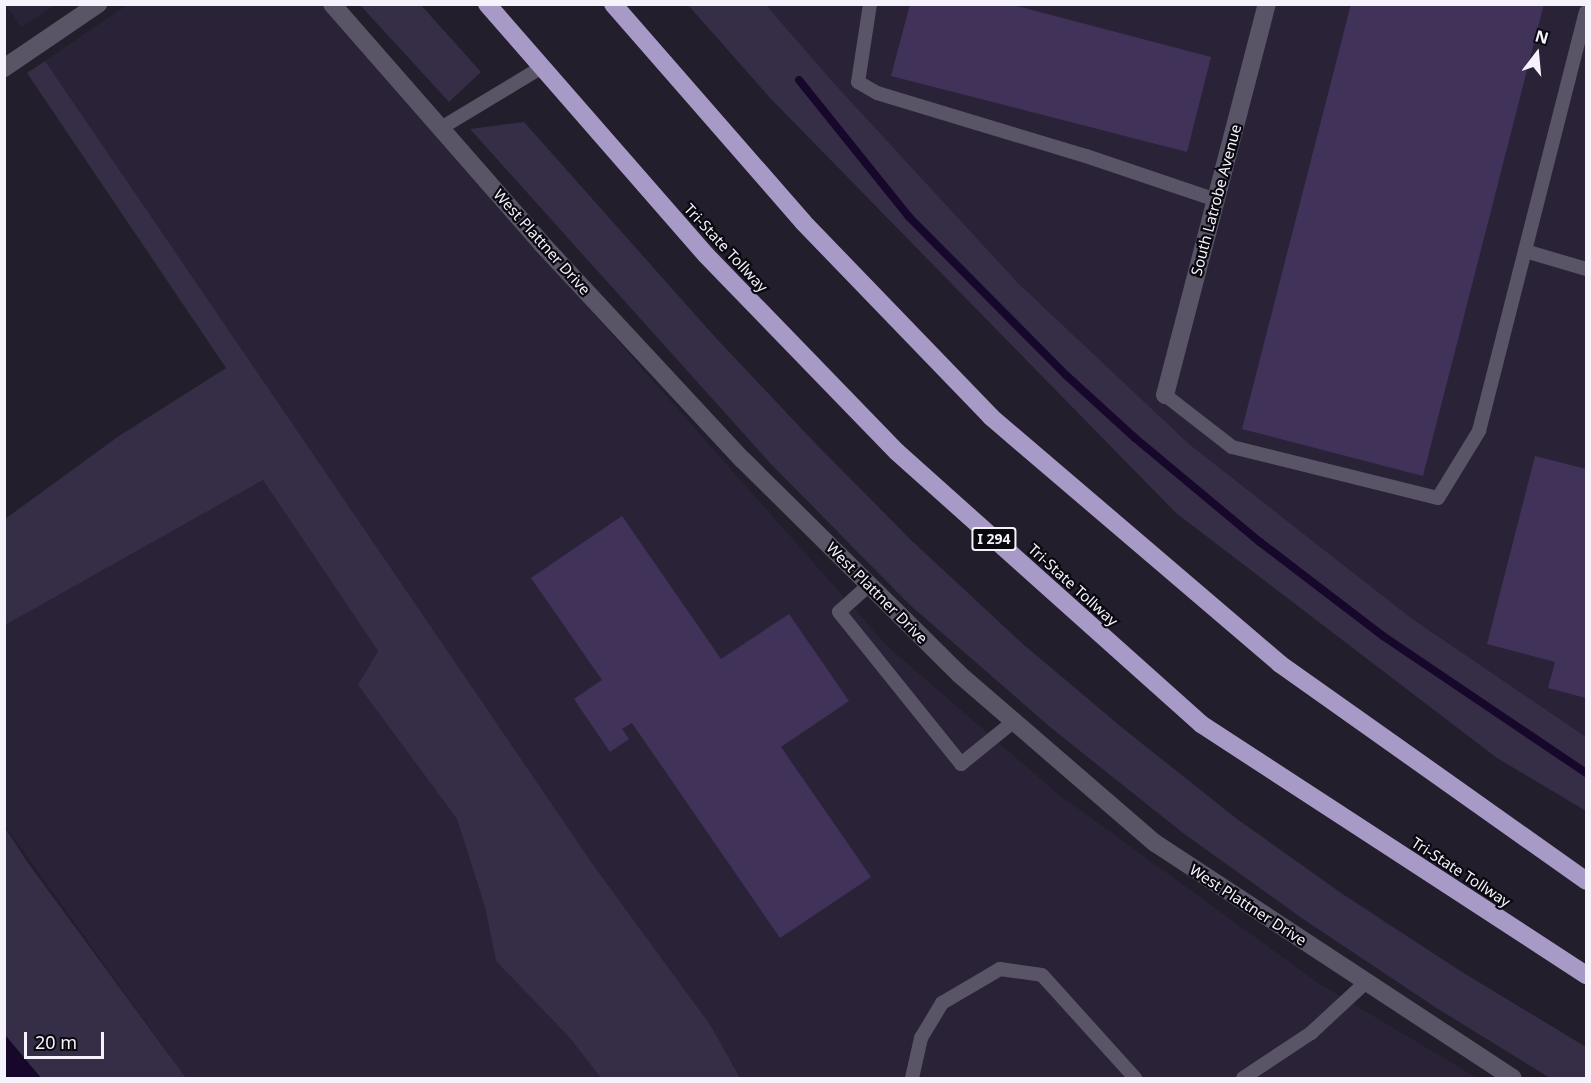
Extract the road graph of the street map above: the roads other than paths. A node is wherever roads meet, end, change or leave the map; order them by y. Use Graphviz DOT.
graph roads {
  1 [pos="98,4"];
  2 [pos="332,4"];
  3 [pos="487,4"];
  4 [pos="612,4"];
  5 [pos="870,4"];
  6 [pos="1262,6"];
  7 [pos="1587,12"];
  8 [pos="542,67"];
  9 [pos="4,68"];
  10 [pos="441,128"];
  11 [pos="1216,200"];
  12 [pos="1526,251"];
  13 [pos="1587,269"];
  14 [pos="1165,395"];
  15 [pos="869,585"];
  16 [pos="1013,722"];
  17 [pos="1587,881"];
  18 [pos="1587,975"];
  19 [pos="1366,982"];
  20 [pos="912,1078"];
  21 [pos="1135,1078"];
  22 [pos="1243,1078"];
  23 [pos="1512,1078"];
  1 -- 9 [label="street"];
  2 -- 10 [label="street, West Plattner Drive"];
  3 -- 8 [label="highway, Tri-State Tollway / I 294"];
  4 -- 17 [label="highway"];
  5 -- 11 [label="lane"];
  6 -- 11 [label="street, South Latrobe Avenue"];
  7 -- 12 [label="lane"];
  8 -- 10 [label="lane"];
  8 -- 18 [label="highway, Tri-State Tollway / I 294"];
  10 -- 15 [label="street, West Plattner Drive"];
  11 -- 14 [label="street, South Latrobe Avenue"];
  12 -- 13 [label="lane"];
  12 -- 14 [label="lane"];
  15 -- 16 [label="street, West Plattner Drive"];
  15 -- 16 [label="lane"];
  16 -- 19 [label="street, West Plattner Drive"];
  19 -- 22 [label="lane"];
  19 -- 23 [label="street, West Plattner Drive"];
  20 -- 21 [label="lane"];
}
